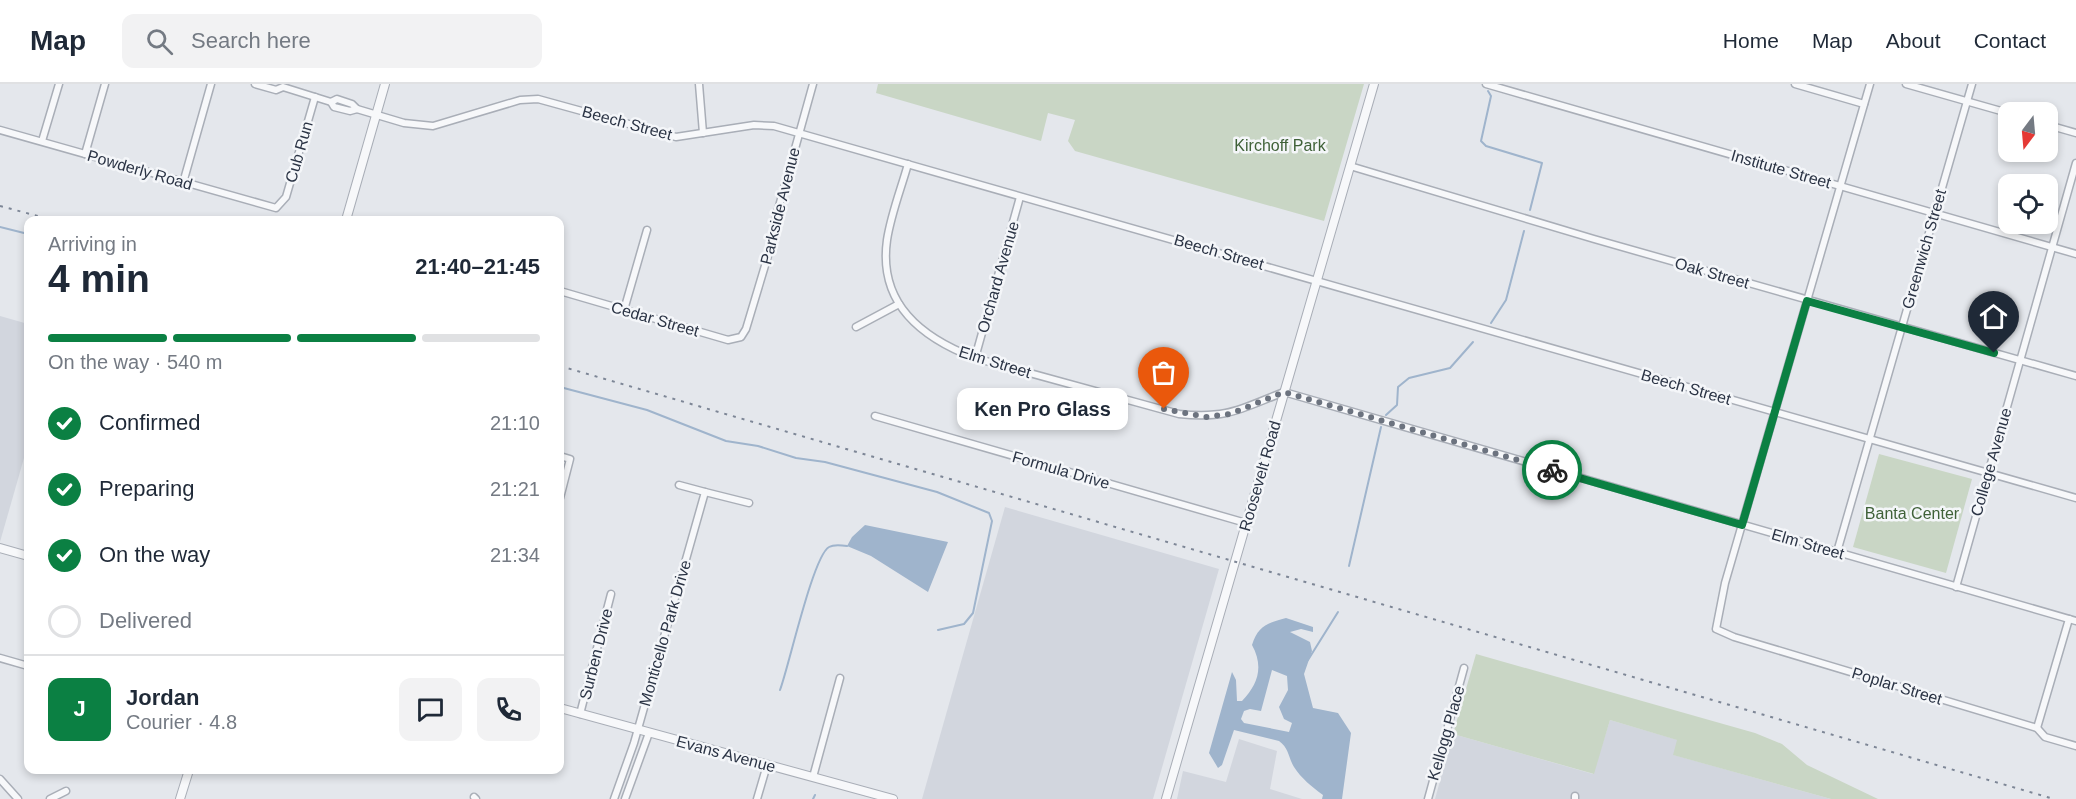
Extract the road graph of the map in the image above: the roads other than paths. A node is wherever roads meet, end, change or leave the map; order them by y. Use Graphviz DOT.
graph roads {
  1 [pos="59,84"];
  2 [pos="105,84"];
  3 [pos="211,84"];
  4 [pos="255,84"];
  5 [pos="385,84"];
  6 [pos="699,84"];
  7 [pos="813,84"];
  8 [pos="1374,84"];
  9 [pos="1486,84"];
  10 [pos="1795,84"];
  11 [pos="1870,84"];
  12 [pos="1906,84"];
  13 [pos="1972,84"];
  14 [pos="281,86"];
  15 [pos="315,97"];
  16 [pos="1967,101"];
  17 [pos="1864,104"];
  18 [pos="1998,110"];
  19 [pos="376,114"];
  20 [pos="2058,127"];
  21 [pos="0,130"];
  22 [pos="703,133"];
  23 [pos="799,133"];
  24 [pos="2076,133"];
  25 [pos="42,141"];
  26 [pos="85,154"];
  27 [pos="2076,163"];
  28 [pos="908,164"];
  29 [pos="1350,166"];
  30 [pos="183,183"];
  31 [pos="1840,186"];
  32 [pos="1020,197"];
  33 [pos="280,206"];
  34 [pos="1934,213"];
  35 [pos="349,216"];
  36 [pos="647,230"];
  37 [pos="2052,247"];
  38 [pos="2076,254"];
  39 [pos="1317,279"];
  40 [pos="564,292"];
  41 [pos="1807,301"];
  42 [pos="899,304"];
  43 [pos="624,310"];
  44 [pos="1902,326"];
  45 [pos="856,327"];
  46 [pos="746,329"];
  47 [pos="975,358"];
  48 [pos="2020,361"];
  49 [pos="2076,376"];
  50 [pos="1284,392"];
  51 [pos="1774,413"];
  52 [pos="875,416"];
  53 [pos="1869,440"];
  54 [pos="564,457"];
  55 [pos="1989,473"];
  56 [pos="564,482"];
  57 [pos="679,484"];
  58 [pos="705,492"];
  59 [pos="2076,498"];
  60 [pos="749,503"];
  61 [pos="1246,523"];
  62 [pos="1742,525"];
  63 [pos="0,548"];
  64 [pos="1837,552"];
  65 [pos="24,555"];
  66 [pos="1956,587"];
  67 [pos="610,594"];
  68 [pos="2073,620"];
  69 [pos="0,658"];
  70 [pos="24,665"];
  71 [pos="1464,668"];
  72 [pos="840,678"];
  73 [pos="564,709"];
  74 [pos="580,714"];
  75 [pos="2037,728"];
  76 [pos="636,730"];
  77 [pos="650,733"];
  78 [pos="2076,746"];
  79 [pos="767,765"];
  80 [pos="188,774"];
  81 [pos="813,777"];
  82 [pos="0,779"];
  83 [pos="66,791"];
  84 [pos="18,799"];
  85 [pos="50,799"];
  86 [pos="180,799"];
  87 [pos="614,799"];
  88 [pos="625,799"];
  89 [pos="757,799"];
  90 [pos="893,799"];
  91 [pos="1166,799"];
  92 [pos="1428,799"];
  1 -- 25 [label="street"];
  2 -- 26 [label="street"];
  3 -- 30 [label="street"];
  4 -- 14 [label="street, Beech Street"];
  5 -- 19 [label="street"];
  6 -- 22 [label="street"];
  7 -- 23 [label="street, Parkside Avenue"];
  8 -- 29 [label="street, Roosevelt Road"];
  9 -- 31 [label="street, Institute Street"];
  10 -- 17 [label="street"];
  11 -- 17 [label="street"];
  12 -- 16 [label="street"];
  13 -- 16 [label="street, Greenwich Street"];
  14 -- 15 [label="street, Beech Street"];
  15 -- 19 [label="street, Beech Street"];
  15 -- 33 [label="street, Cub Run"];
  16 -- 18 [label="street"];
  16 -- 34 [label="street, Greenwich Street"];
  17 -- 31 [label="street"];
  19 -- 22 [label="street, Beech Street"];
  19 -- 35 [label="street"];
  20 -- 24 [label="street"];
  21 -- 25 [label="street, Powderly Road"];
  22 -- 23 [label="street, Beech Street"];
  23 -- 28 [label="street, Beech Street"];
  23 -- 46 [label="street, Parkside Avenue"];
  25 -- 26 [label="street, Powderly Road"];
  26 -- 30 [label="street, Powderly Road"];
  27 -- 37 [label="street, College Avenue"];
  28 -- 32 [label="street, Beech Street"];
  28 -- 42 [label="street, Elm Street"];
  29 -- 39 [label="street, Roosevelt Road"];
  29 -- 41 [label="street, Oak Street"];
  30 -- 33 [label="street, Powderly Road"];
  31 -- 34 [label="street, Institute Street"];
  31 -- 41 [label="street"];
  32 -- 39 [label="street, Beech Street"];
  32 -- 47 [label="street, Orchard Avenue"];
  34 -- 37 [label="street, Institute Street"];
  34 -- 44 [label="street, Greenwich Street"];
  36 -- 43 [label="street"];
  37 -- 38 [label="street, Institute Street"];
  37 -- 48 [label="street, College Avenue"];
  39 -- 50 [label="street, Roosevelt Road"];
  39 -- 51 [label="street, Beech Street"];
  40 -- 43 [label="street, Cedar Street"];
  41 -- 44 [label="street, Oak Street"];
  41 -- 51 [label="street"];
  42 -- 45 [label="street"];
  42 -- 47 [label="street, Elm Street"];
  43 -- 46 [label="street, Cedar Street"];
  44 -- 48 [label="street, Oak Street"];
  44 -- 53 [label="street, Greenwich Street"];
  47 -- 50 [label="street, Elm Street"];
  48 -- 49 [label="street, Oak Street"];
  48 -- 55 [label="street, College Avenue"];
  50 -- 61 [label="street, Roosevelt Road"];
  50 -- 62 [label="street, Elm Street"];
  51 -- 53 [label="street, Beech Street"];
  51 -- 62 [label="street"];
  52 -- 61 [label="street, Formula Drive"];
  53 -- 55 [label="street, Beech Street"];
  53 -- 64 [label="street, Greenwich Street"];
  54 -- 56 [label="street"];
  55 -- 59 [label="street, Beech Street"];
  55 -- 66 [label="street, College Avenue"];
  57 -- 58 [label="street"];
  58 -- 60 [label="street"];
  58 -- 76 [label="street, Monticello Park Drive"];
  61 -- 91 [label="street, Roosevelt Road"];
  62 -- 64 [label="street, Elm Street"];
  62 -- 75 [label="street, Poplar Street"];
  63 -- 65 [label="street"];
  64 -- 66 [label="street, Elm Street"];
  66 -- 68 [label="street, Elm Street"];
  67 -- 74 [label="street, Surben Drive"];
  68 -- 75 [label="street"];
  69 -- 70 [label="street"];
  71 -- 92 [label="street, Kellogg Place"];
  72 -- 81 [label="street"];
  73 -- 74 [label="street, Evans Avenue"];
  74 -- 76 [label="street, Evans Avenue"];
  75 -- 78 [label="street, Poplar Street"];
  76 -- 77 [label="street, Evans Avenue"];
  76 -- 87 [label="street, Monticello Park Drive"];
  77 -- 79 [label="street, Evans Avenue"];
  77 -- 88 [label="street"];
  79 -- 81 [label="street, Evans Avenue"];
  79 -- 89 [label="street"];
  80 -- 86 [label="street"];
  81 -- 90 [label="street, Evans Avenue"];
  82 -- 84 [label="street"];
  83 -- 85 [label="street"];
}
